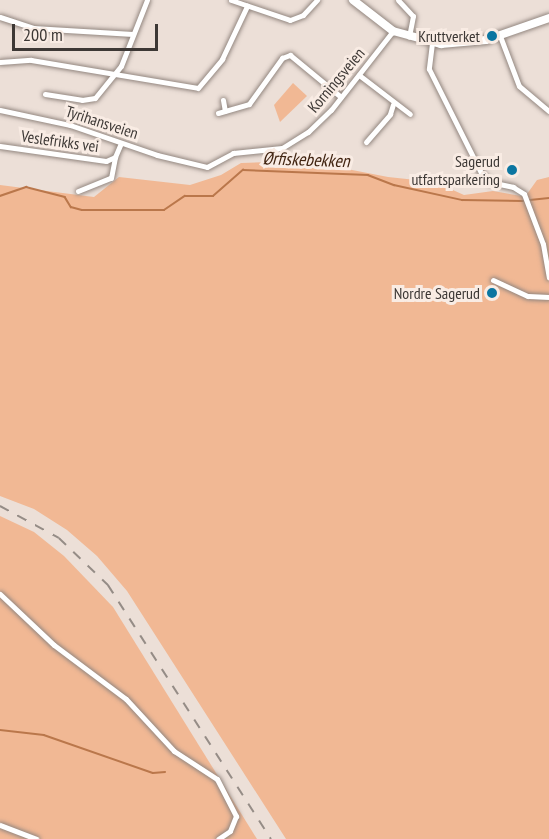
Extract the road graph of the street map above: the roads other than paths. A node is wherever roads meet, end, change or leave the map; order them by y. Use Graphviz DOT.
graph roads {
  1 [pos="147,0"];
  2 [pos="231,0"];
  3 [pos="316,0"];
  4 [pos="353,0"];
  5 [pos="398,0"];
  6 [pos="248,6"];
  7 [pos="0,17"];
  8 [pos="549,18"];
  9 [pos="393,31"];
  10 [pos="133,34"];
  11 [pos="500,36"];
  12 [pos="409,37"];
  13 [pos="432,43"];
  14 [pos="0,62"];
  15 [pos="116,74"];
  16 [pos="359,75"];
  17 [pos="45,94"];
  18 [pos="341,97"];
  19 [pos="223,100"];
  20 [pos="393,104"];
  21 [pos="0,110"];
  22 [pos="225,111"];
  23 [pos="549,111"];
  24 [pos="218,113"];
  25 [pos="410,114"];
  26 [pos="366,142"];
  27 [pos="121,143"];
  28 [pos="0,146"];
  29 [pos="115,157"];
  30 [pos="194,166"];
  31 [pos="78,191"];
  32 [pos="549,277"];
  33 [pos="493,280"];
  34 [pos="549,297"];
  35 [pos="0,594"];
  36 [pos="0,825"];
  37 [pos="36,839"];
  38 [pos="218,839"];
  1 -- 10 [label="street"];
  2 -- 6 [label="street"];
  3 -- 6 [label="street"];
  4 -- 9 [label="street"];
  5 -- 12 [label="street"];
  6 -- 15 [label="street"];
  7 -- 10 [label="street"];
  8 -- 11 [label="street"];
  9 -- 12 [label="street"];
  9 -- 16 [label="street, Korningsveien"];
  10 -- 15 [label="street"];
  11 -- 13 [label="street"];
  11 -- 23 [label="street"];
  12 -- 13 [label="street"];
  13 -- 32 [label="street"];
  14 -- 15 [label="street"];
  15 -- 17 [label="street"];
  16 -- 18 [label="street, Korningsveien"];
  16 -- 20 [label="street"];
  18 -- 22 [label="street"];
  18 -- 30 [label="street, Korningsveien"];
  19 -- 22 [label="street"];
  20 -- 25 [label="street"];
  20 -- 26 [label="street"];
  21 -- 27 [label="street, Tyrihansveien"];
  22 -- 24 [label="street"];
  27 -- 29 [label="street, Veslefrikks vei"];
  27 -- 30 [label="street, Tyrihansveien"];
  28 -- 29 [label="street, Veslefrikks vei"];
  29 -- 31 [label="street, Veslefrikks vei"];
  33 -- 34 [label="street"];
  35 -- 38 [label="street"];
  36 -- 37 [label="street"];
}
